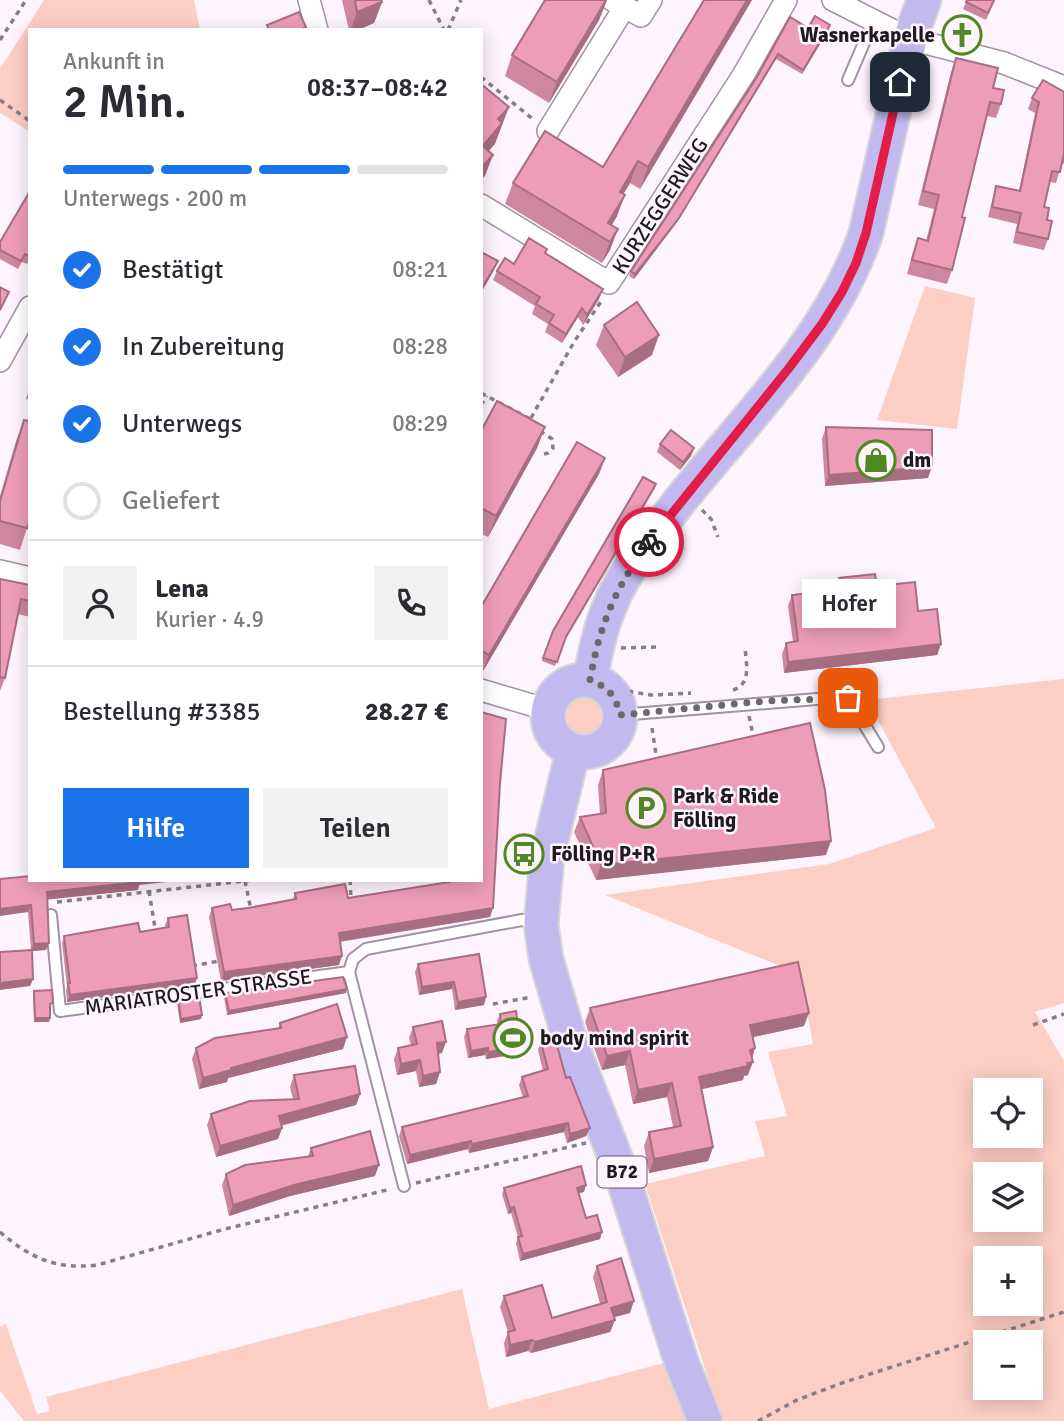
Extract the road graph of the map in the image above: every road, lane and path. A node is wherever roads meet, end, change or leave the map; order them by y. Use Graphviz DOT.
graph roads {
  1 [pos="26,0"];
  2 [pos="309,0"];
  3 [pos="429,0"];
  4 [pos="461,0"];
  5 [pos="651,0"];
  6 [pos="786,0"];
  7 [pos="832,0"];
  8 [pos="924,0"];
  9 [pos="618,4"];
  10 [pos="873,22"];
  11 [pos="316,28"];
  12 [pos="445,28"];
  13 [pos="447,28"];
  14 [pos="910,39"];
  15 [pos="0,40"];
  16 [pos="483,79"];
  17 [pos="848,80"];
  18 [pos="1064,87"];
  19 [pos="0,100"];
  20 [pos="28,120"];
  21 [pos="548,131"];
  22 [pos="483,206"];
  23 [pos="609,283"];
  24 [pos="28,311"];
  25 [pos="0,362"];
  26 [pos="483,394"];
  27 [pos="487,396"];
  28 [pos="483,402"];
  29 [pos="531,418"];
  30 [pos="544,454"];
  31 [pos="686,494"];
  32 [pos="718,537"];
  33 [pos="0,571"];
  34 [pos="28,578"];
  35 [pos="656,647"];
  36 [pos="613,652"];
  37 [pos="590,680"];
  38 [pos="483,691"];
  39 [pos="747,704"];
  40 [pos="548,710"];
  41 [pos="620,715"];
  42 [pos="652,728"];
  43 [pos="878,747"];
  44 [pos="756,749"];
  45 [pos="573,751"];
  46 [pos="658,766"];
  47 [pos="236,882"];
  48 [pos="246,882"];
  49 [pos="350,882"];
  50 [pos="149,891"];
  51 [pos="351,905"];
  52 [pos="51,915"];
  53 [pos="253,918"];
  54 [pos="541,924"];
  55 [pos="158,945"];
  56 [pos="223,961"];
  57 [pos="187,967"];
  58 [pos="349,972"];
  59 [pos="542,995"];
  60 [pos="493,1004"];
  61 [pos="1064,1014"];
  62 [pos="1033,1025"];
  63 [pos="608,1137"];
  64 [pos="404,1186"];
  65 [pos="0,1233"];
  66 [pos="1064,1312"];
  67 [pos="705,1421"];
  68 [pos="758,1421"];
  1 -- 15 [label="path"];
  2 -- 11 [label="street"];
  3 -- 12 [label="path"];
  4 -- 13 [label="path"];
  5 -- 9 [label="street"];
  6 -- 23 [label="street, KURZEGGERWEG"];
  7 -- 10 [label="street"];
  8 -- 14 [label="main road"];
  9 -- 21 [label="street"];
  10 -- 14 [label="street"];
  10 -- 17 [label="lane"];
  14 -- 18 [label="street"];
  14 -- 31 [label="main road"];
  16 -- 21 [label="path"];
  19 -- 20 [label="path"];
  22 -- 23 [label="street, KURZEGGERWEG"];
  23 -- 29 [label="path"];
  24 -- 25 [label="street"];
  26 -- 27 [label="path"];
  27 -- 28 [label="path"];
  27 -- 29 [label="path"];
  29 -- 30 [label="path"];
  31 -- 32 [label="path"];
  31 -- 37 [label="main road"];
  33 -- 34 [label="street"];
  35 -- 36 [label="path"];
  37 -- 40 [label="main road"];
  37 -- 41 [label="main road"];
  38 -- 40 [label="street"];
  39 -- 41 [label="lane"];
  39 -- 43 [label="lane"];
  39 -- 44 [label="path"];
  40 -- 45 [label="main road"];
  41 -- 45 [label="main road"];
  42 -- 46 [label="path"];
  45 -- 54 [label="main road, B72"];
  47 -- 50 [label="path"];
  48 -- 53 [label="path"];
  49 -- 51 [label="path"];
  50 -- 52 [label="path"];
  50 -- 55 [label="path"];
  52 -- 58 [label="lane, MARIATROSTER STRASSE"];
  54 -- 58 [label="lane"];
  54 -- 63 [label="main road, B72"];
  56 -- 57 [label="path"];
  58 -- 64 [label="lane"];
  59 -- 60 [label="path"];
  61 -- 62 [label="path"];
  63 -- 64 [label="path"];
  63 -- 67 [label="main road, B72"];
  64 -- 65 [label="path"];
  66 -- 68 [label="path"];
}
